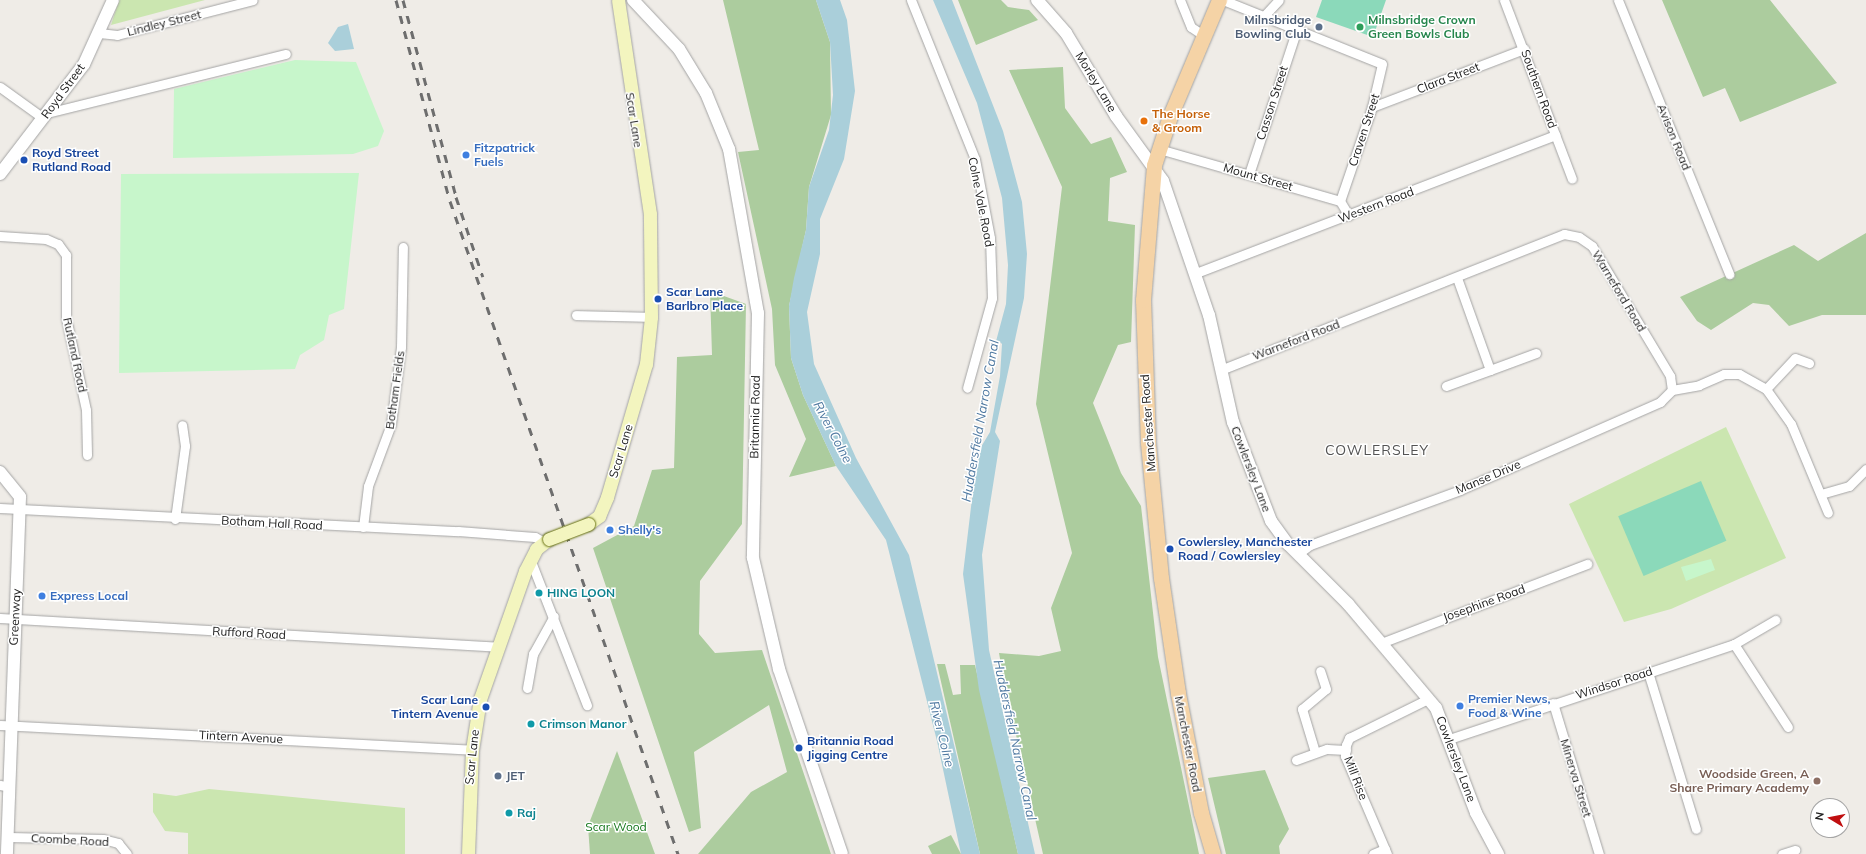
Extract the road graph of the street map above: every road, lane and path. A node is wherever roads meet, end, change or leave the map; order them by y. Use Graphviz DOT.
graph roads {
  1 [pos="113,0"];
  2 [pos="253,0"];
  3 [pos="618,0"];
  4 [pos="633,0"];
  5 [pos="911,0"];
  6 [pos="1037,0"];
  7 [pos="1180,0"];
  8 [pos="1219,0"];
  9 [pos="1223,0"];
  10 [pos="1279,0"];
  11 [pos="1504,0"];
  12 [pos="1618,0"];
  13 [pos="1263,18"];
  14 [pos="1296,32"];
  15 [pos="98,33"];
  16 [pos="1203,35"];
  17 [pos="1524,49"];
  18 [pos="286,54"];
  19 [pos="0,87"];
  20 [pos="1372,107"];
  21 [pos="45,115"];
  22 [pos="1555,136"];
  23 [pos="1159,149"];
  24 [pos="1154,165"];
  25 [pos="0,174"];
  26 [pos="1249,174"];
  27 [pos="1572,179"];
  28 [pos="1340,201"];
  29 [pos="1349,216"];
  30 [pos="0,236"];
  31 [pos="403,247"];
  32 [pos="1196,273"];
  33 [pos="1729,274"];
  34 [pos="1457,278"];
  35 [pos="576,315"];
  36 [pos="651,317"];
  37 [pos="1536,353"];
  38 [pos="1809,363"];
  39 [pos="1223,368"];
  40 [pos="1490,370"];
  41 [pos="1446,386"];
  42 [pos="967,388"];
  43 [pos="1766,389"];
  44 [pos="1672,390"];
  45 [pos="182,425"];
  46 [pos="87,455"];
  47 [pos="1866,469"];
  48 [pos="0,472"];
  49 [pos="1821,494"];
  50 [pos="0,508"];
  51 [pos="20,509"];
  52 [pos="1828,513"];
  53 [pos="175,519"];
  54 [pos="363,528"];
  55 [pos="546,540"];
  56 [pos="1298,554"];
  57 [pos="530,559"];
  58 [pos="1587,564"];
  59 [pos="554,616"];
  60 [pos="0,618"];
  61 [pos="16,619"];
  62 [pos="1775,620"];
  63 [pos="1381,643"];
  64 [pos="1734,644"];
  65 [pos="498,647"];
  66 [pos="1320,671"];
  67 [pos="1648,672"];
  68 [pos="527,688"];
  69 [pos="1428,699"];
  70 [pos="1553,703"];
  71 [pos="587,705"];
  72 [pos="6,725"];
  73 [pos="1788,727"];
  74 [pos="1449,739"];
  75 [pos="472,750"];
  76 [pos="1346,750"];
  77 [pos="1315,752"];
  78 [pos="1296,760"];
  79 [pos="5,786"];
  80 [pos="1696,829"];
  81 [pos="8,838"];
  82 [pos="1795,850"];
  83 [pos="1386,851"];
  84 [pos="1496,853"];
  85 [pos="7,854"];
  86 [pos="127,854"];
  87 [pos="468,854"];
  88 [pos="842,854"];
  89 [pos="1213,854"];
  90 [pos="1373,854"];
  91 [pos="1599,854"];
  92 [pos="1782,854"];
  1 -- 15 [label="street, Royd Street"];
  2 -- 15 [label="street, Lindley Street"];
  3 -- 36 [label="main road, Scar Lane"];
  4 -- 88 [label="street, Britannia Road"];
  5 -- 42 [label="street, Colne Vale Road"];
  6 -- 24 [label="street, Morley Lane"];
  7 -- 16 [label="street"];
  8 -- 16 [label="main road, Manchester Road"];
  9 -- 13 [label="street"];
  10 -- 13 [label="street"];
  11 -- 17 [label="street, Southern Road"];
  12 -- 33 [label="street, Avison Road"];
  13 -- 14 [label="street"];
  14 -- 20 [label="street, Craven Street"];
  14 -- 26 [label="street, Casson Street"];
  15 -- 21 [label="street, Royd Street"];
  16 -- 23 [label="main road, Manchester Road"];
  17 -- 20 [label="street, Clara Street"];
  17 -- 22 [label="street, Southern Road"];
  18 -- 21 [label="street"];
  19 -- 21 [label="street"];
  20 -- 28 [label="street, Craven Street"];
  21 -- 25 [label="street, Royd Street"];
  22 -- 27 [label="street, Southern Road"];
  22 -- 29 [label="street, Western Road"];
  23 -- 24 [label="main road, Manchester Road"];
  23 -- 26 [label="street, Mount Street"];
  24 -- 32 [label="street, Cowlersley Lane"];
  24 -- 89 [label="main road, Manchester Road"];
  26 -- 28 [label="street, Mount Street"];
  28 -- 29 [label="street"];
  29 -- 32 [label="street, Western Road"];
  30 -- 46 [label="street, Rutland Road"];
  31 -- 54 [label="street, Botham Fields"];
  32 -- 39 [label="street, Cowlersley Lane"];
  34 -- 39 [label="street, Warneford Road"];
  34 -- 40 [label="street"];
  34 -- 44 [label="street, Warneford Road"];
  35 -- 36 [label="street"];
  36 -- 55 [label="main road, Scar Lane, bridge"];
  37 -- 40 [label="street"];
  38 -- 43 [label="street"];
  39 -- 56 [label="street, Cowlersley Lane"];
  40 -- 41 [label="street"];
  43 -- 44 [label="street"];
  43 -- 49 [label="street"];
  44 -- 56 [label="street, Manse Drive"];
  45 -- 53 [label="street"];
  47 -- 49 [label="street"];
  48 -- 51 [label="street"];
  49 -- 52 [label="street"];
  50 -- 51 [label="street, Botham Hall Road"];
  51 -- 53 [label="street, Botham Hall Road"];
  51 -- 61 [label="street, Greenway"];
  53 -- 54 [label="street, Botham Hall Road"];
  54 -- 55 [label="street, Botham Hall Road"];
  55 -- 57 [label="main road, Scar Lane"];
  56 -- 63 [label="street, Cowlersley Lane"];
  57 -- 59 [label="street"];
  57 -- 65 [label="main road, Scar Lane"];
  58 -- 63 [label="street, Josephine Road"];
  59 -- 68 [label="street"];
  59 -- 71 [label="street"];
  60 -- 61 [label="street, Rufford Road"];
  61 -- 65 [label="street, Rufford Road"];
  61 -- 72 [label="street, Greenway"];
  62 -- 64 [label="street, Windsor Road"];
  63 -- 69 [label="street, Cowlersley Lane"];
  64 -- 67 [label="street, Windsor Road"];
  64 -- 73 [label="street"];
  65 -- 75 [label="main road, Scar Lane"];
  66 -- 77 [label="street"];
  67 -- 70 [label="street, Windsor Road"];
  67 -- 80 [label="street"];
  69 -- 74 [label="street, Cowlersley Lane"];
  69 -- 76 [label="street, Mill Rise"];
  70 -- 74 [label="street, Windsor Road"];
  70 -- 91 [label="street, Minerva Street"];
  72 -- 75 [label="street, Tintern Avenue"];
  72 -- 79 [label="street, Greenway"];
  74 -- 84 [label="street, Cowlersley Lane"];
  75 -- 87 [label="main road, Scar Lane"];
  76 -- 77 [label="street"];
  76 -- 83 [label="street, Mill Rise"];
  77 -- 78 [label="street"];
  79 -- 81 [label="street, Greenway"];
  81 -- 85 [label="street, Greenway"];
  81 -- 86 [label="street, Coombe Road"];
  82 -- 92 [label="street"];
  83 -- 90 [label="street"];
}
